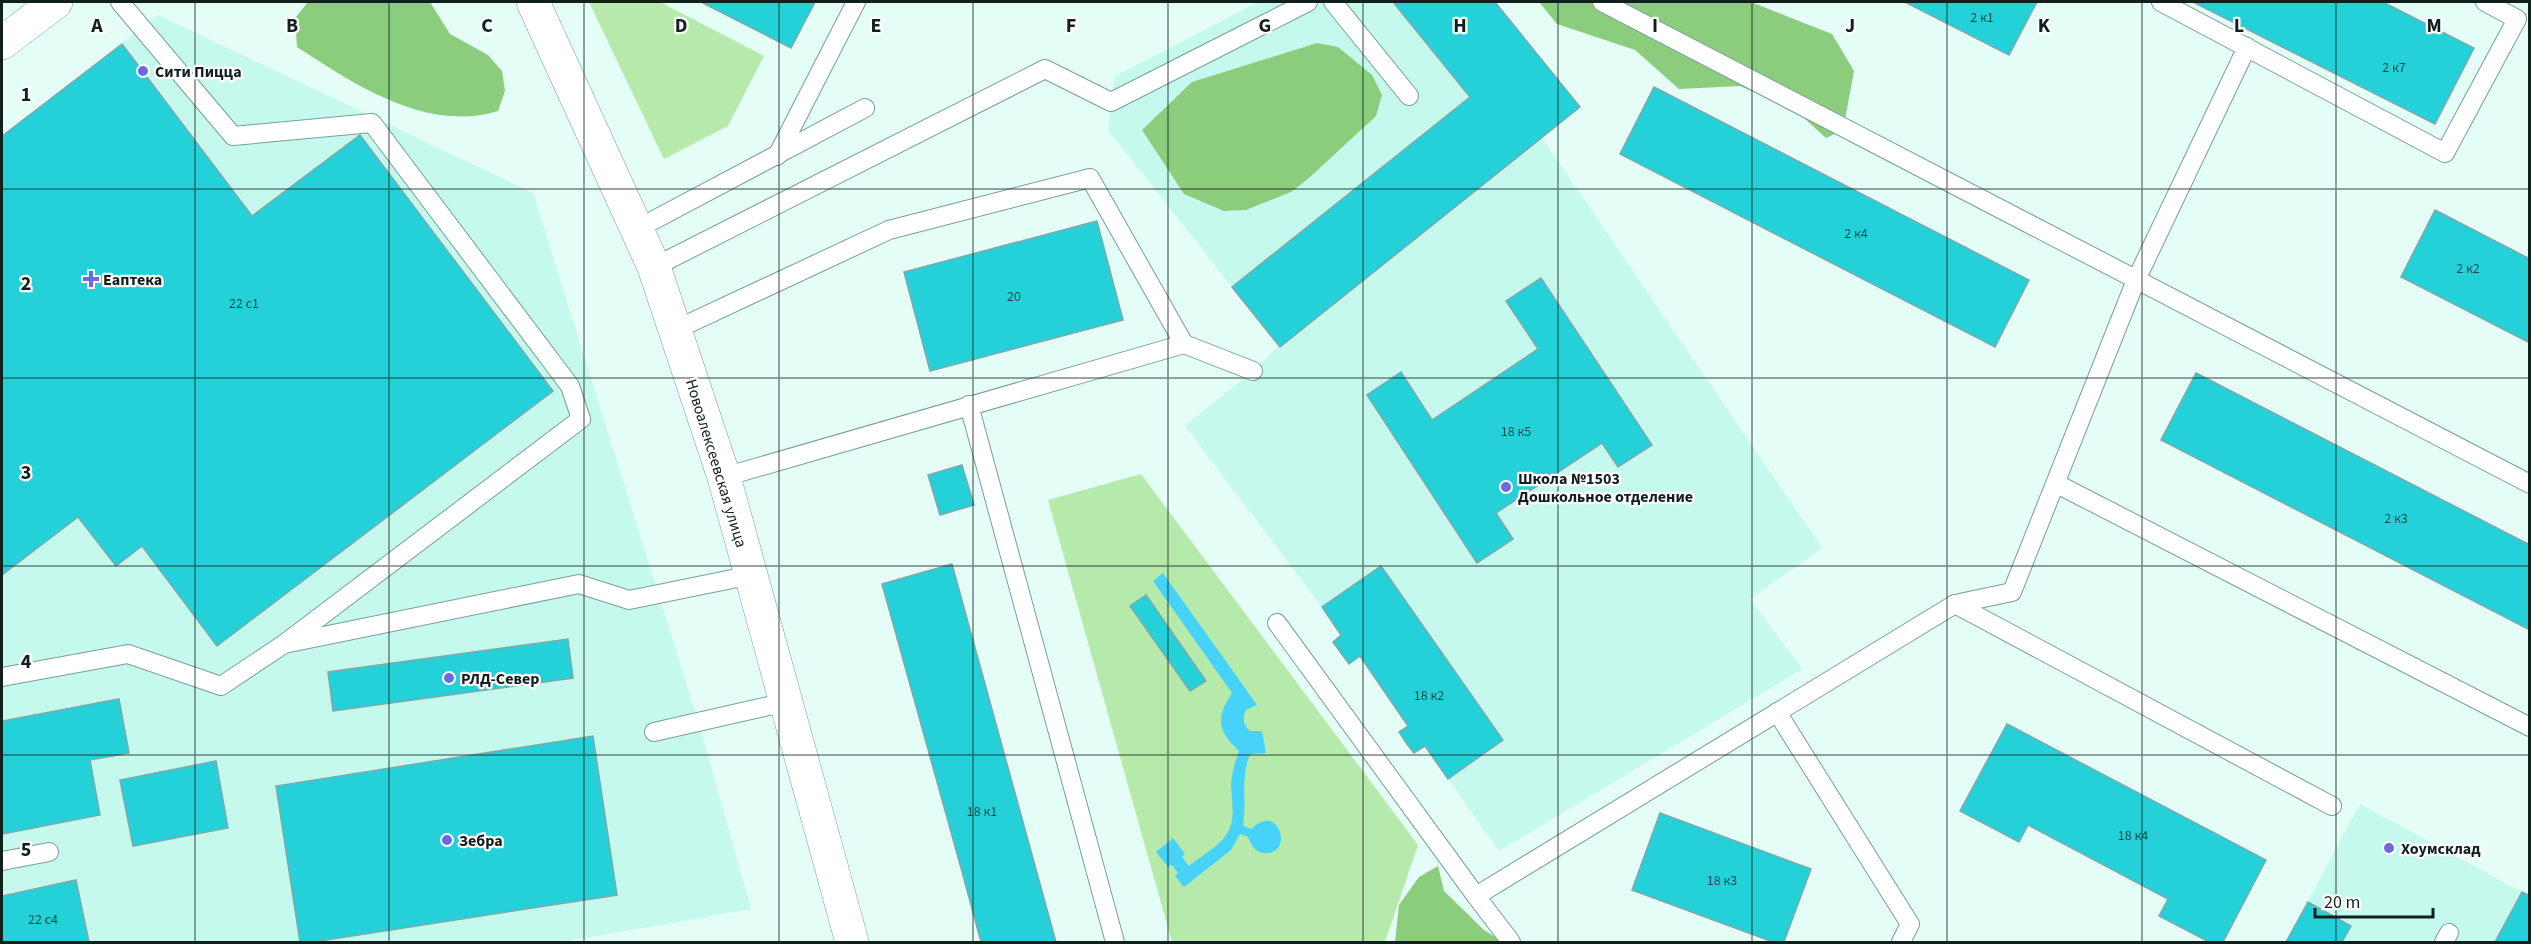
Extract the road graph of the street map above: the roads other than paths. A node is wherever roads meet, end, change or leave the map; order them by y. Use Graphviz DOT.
graph roads {
  1 [pos="56,2"];
  2 [pos="120,2"];
  3 [pos="533,2"];
  4 [pos="855,2"];
  5 [pos="1308,2"];
  6 [pos="1334,2"];
  7 [pos="1602,2"];
  8 [pos="2161,2"];
  9 [pos="2486,2"];
  10 [pos="2521,10"];
  11 [pos="2,43"];
  12 [pos="2247,47"];
  13 [pos="1409,96"];
  14 [pos="865,108"];
  15 [pos="777,156"];
  16 [pos="637,229"];
  17 [pos="654,267"];
  18 [pos="2136,280"];
  19 [pos="675,330"];
  20 [pos="1184,344"];
  21 [pos="1253,371"];
  22 [pos="969,405"];
  23 [pos="724,477"];
  24 [pos="2057,484"];
  25 [pos="2529,484"];
  26 [pos="752,575"];
  27 [pos="1955,604"];
  28 [pos="1277,623"];
  29 [pos="284,644"];
  30 [pos="2,676"];
  31 [pos="786,702"];
  32 [pos="1777,712"];
  33 [pos="2529,728"];
  34 [pos="654,732"];
  35 [pos="2332,806"];
  36 [pos="49,852"];
  37 [pos="2,861"];
  38 [pos="1476,896"];
  39 [pos="852,942"];
  40 [pos="1116,942"];
  41 [pos="1511,942"];
  42 [pos="1901,942"];
  1 -- 11 [label="street"];
  2 -- 29 [label="lane"];
  3 -- 16 [label="street, Новоалексеевская улица"];
  4 -- 15 [label="lane"];
  5 -- 17 [label="lane"];
  6 -- 13 [label="lane"];
  7 -- 18 [label="lane"];
  8 -- 12 [label="lane"];
  9 -- 10 [label="lane"];
  10 -- 12 [label="lane"];
  12 -- 18 [label="lane"];
  14 -- 15 [label="lane"];
  15 -- 16 [label="lane"];
  16 -- 17 [label="street, Новоалексеевская улица"];
  17 -- 19 [label="street, Новоалексеевская улица"];
  18 -- 24 [label="lane"];
  18 -- 25 [label="lane"];
  19 -- 20 [label="lane"];
  19 -- 23 [label="street, Новоалексеевская улица"];
  20 -- 21 [label="lane"];
  20 -- 22 [label="lane"];
  22 -- 23 [label="lane"];
  22 -- 40 [label="lane"];
  23 -- 26 [label="street, Новоалексеевская улица"];
  24 -- 27 [label="lane"];
  24 -- 33 [label="lane"];
  26 -- 29 [label="lane"];
  26 -- 31 [label="street, Новоалексеевская улица"];
  27 -- 32 [label="lane"];
  27 -- 35 [label="lane"];
  28 -- 38 [label="lane"];
  29 -- 30 [label="lane"];
  31 -- 34 [label="lane"];
  31 -- 39 [label="street, Новоалексеевская улица"];
  32 -- 38 [label="lane"];
  32 -- 42 [label="lane"];
  36 -- 37 [label="lane"];
  38 -- 41 [label="lane"];
}
